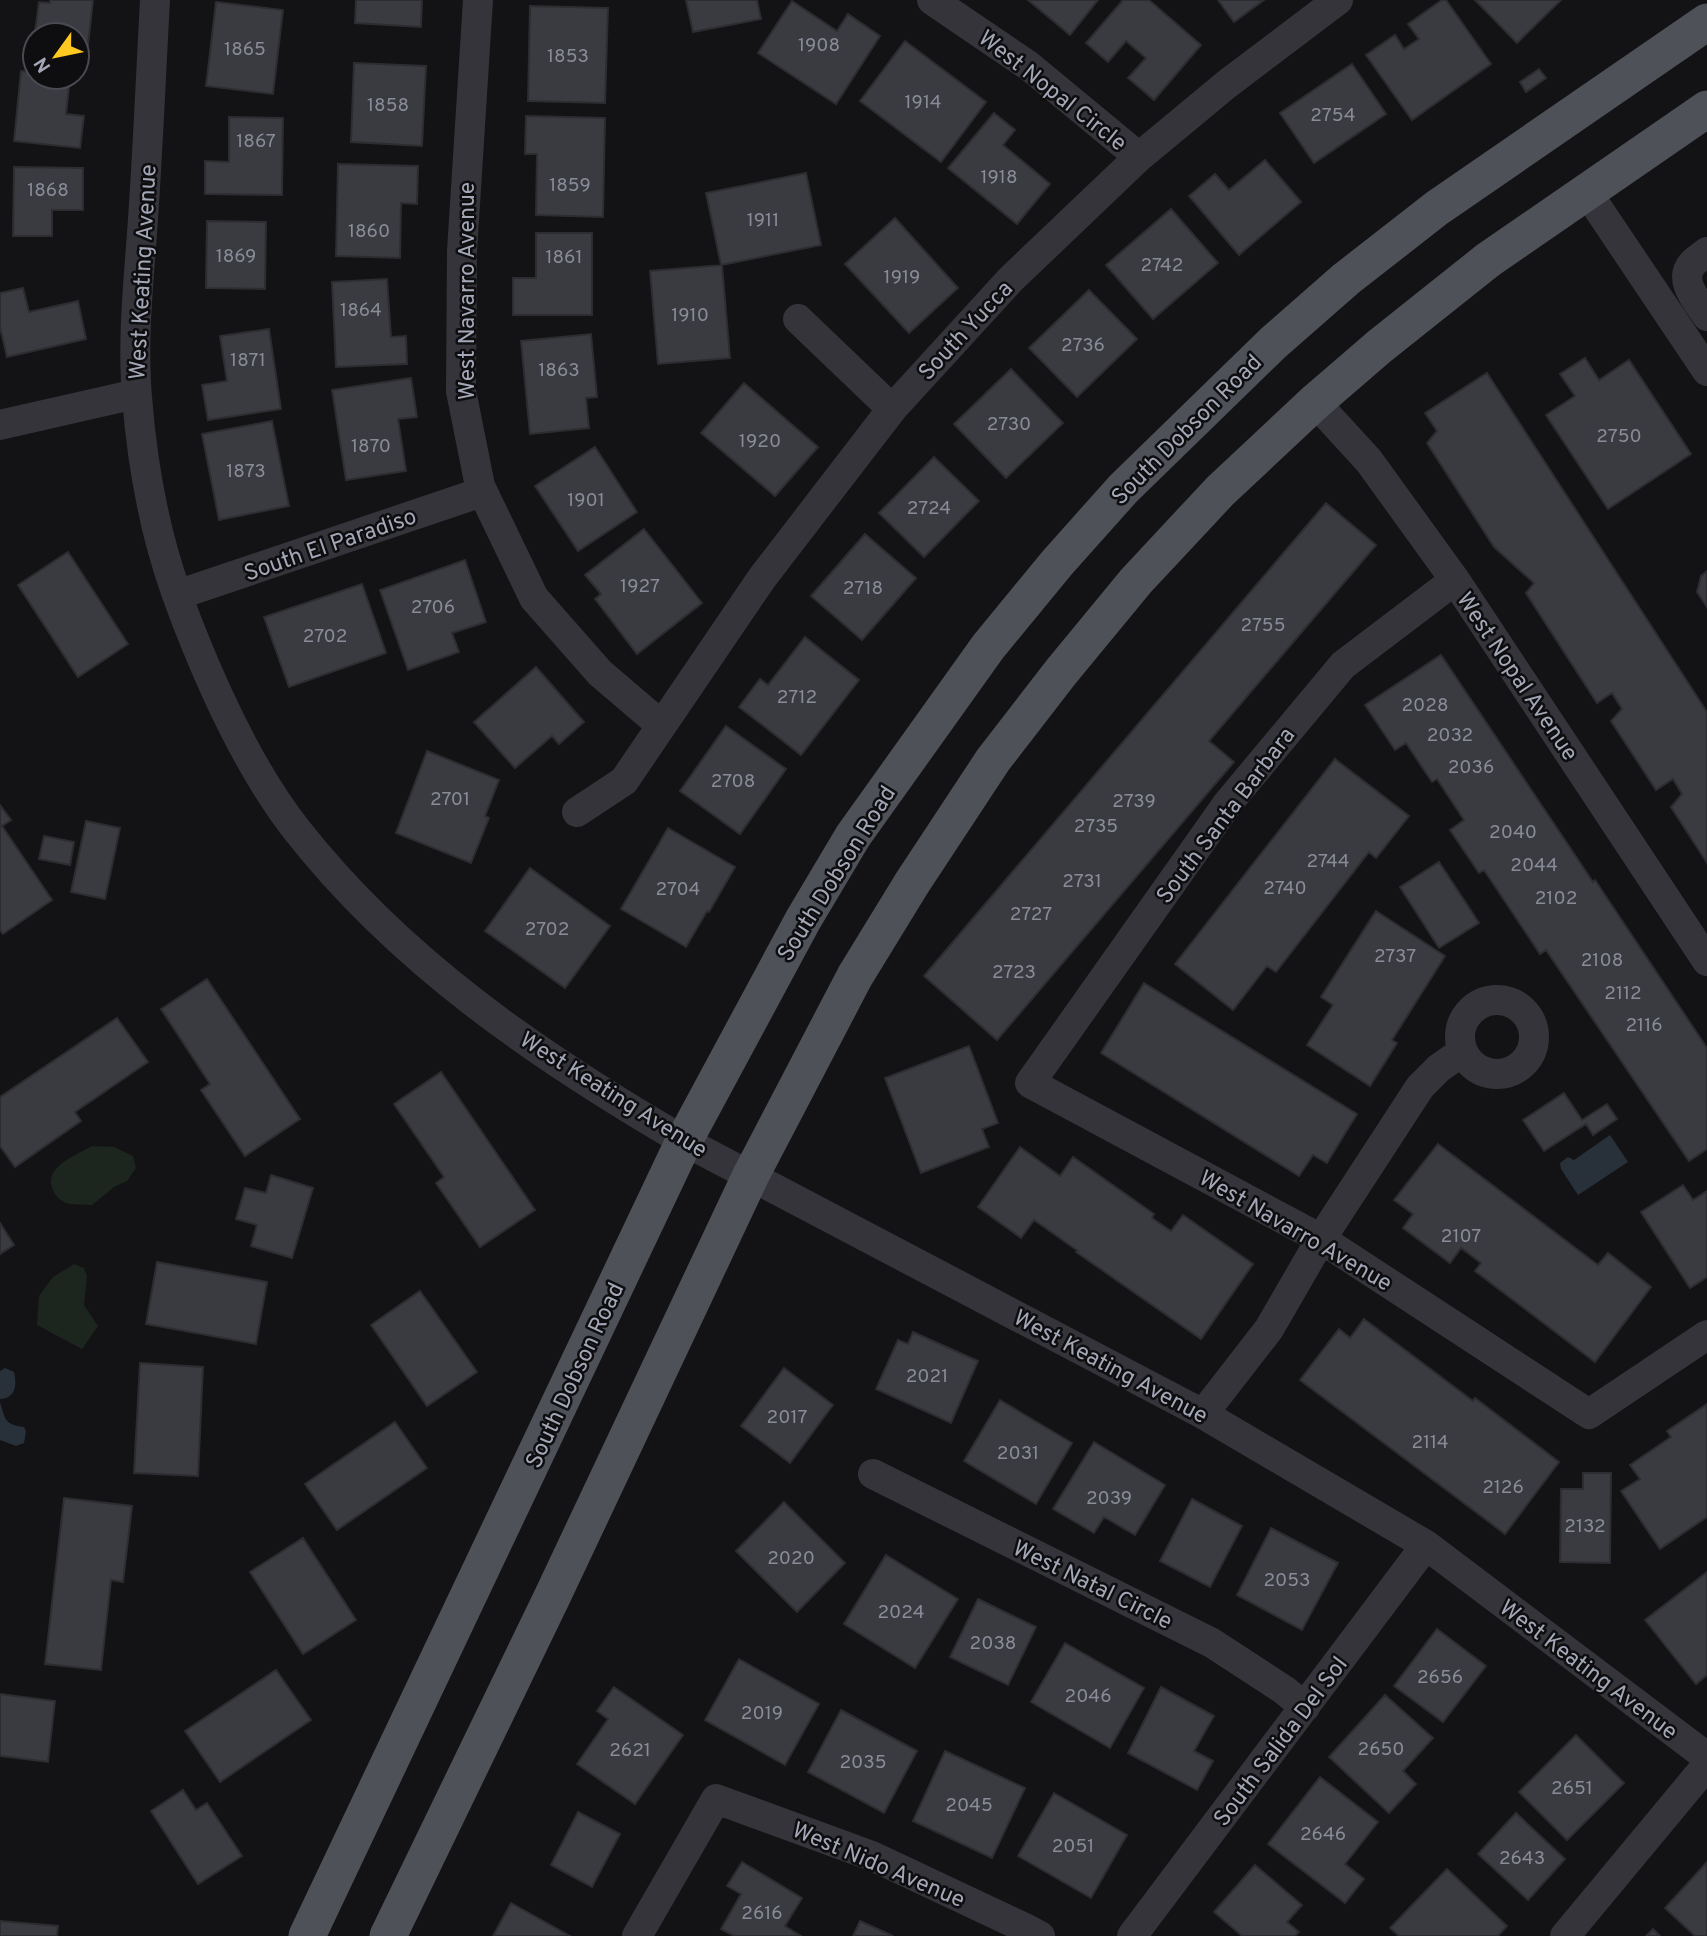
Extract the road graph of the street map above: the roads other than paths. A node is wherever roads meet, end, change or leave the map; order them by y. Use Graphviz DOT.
graph roads {
  1 [pos="155,0"];
  2 [pos="478,0"];
  3 [pos="932,0"];
  4 [pos="1338,0"];
  5 [pos="1707,22"];
  6 [pos="1707,109"];
  7 [pos="1139,157"];
  8 [pos="1587,192"];
  9 [pos="1707,252"];
  10 [pos="1707,316"];
  11 [pos="798,319"];
  12 [pos="1707,371"];
  13 [pos="136,394"];
  14 [pos="1315,402"];
  15 [pos="892,409"];
  16 [pos="0,425"];
  17 [pos="482,492"];
  18 [pos="1455,580"];
  19 [pos="177,595"];
  20 [pos="661,725"];
  21 [pos="577,812"];
  22 [pos="1707,961"];
  23 [pos="1462,1052"];
  24 [pos="1030,1083"];
  25 [pos="684,1141"];
  26 [pos="751,1175"];
  27 [pos="1321,1239"];
  28 [pos="1707,1335"];
  29 [pos="1203,1414"];
  30 [pos="873,1474"];
  31 [pos="1426,1545"];
  32 [pos="1305,1707"];
  33 [pos="1707,1757"];
  34 [pos="1707,1765"];
  35 [pos="307,1936"];
  36 [pos="388,1936"];
  37 [pos="637,1936"];
  38 [pos="1040,1936"];
  39 [pos="1132,1936"];
  40 [pos="1565,1936"];
  1 -- 13 [label="street, West Keating Avenue"];
  2 -- 17 [label="street, West Navarro Avenue"];
  3 -- 7 [label="street, West Nopal Circle"];
  4 -- 7 [label="street, South Yucca"];
  5 -- 25 [label="main road, South Dobson Road"];
  6 -- 8 [label="main road"];
  7 -- 15 [label="street, South Yucca"];
  8 -- 12 [label="street"];
  8 -- 14 [label="main road"];
  9 -- 10 [label="street"];
  11 -- 15 [label="street"];
  13 -- 16 [label="street"];
  13 -- 19 [label="street, West Keating Avenue"];
  14 -- 18 [label="street, West Nopal Avenue"];
  14 -- 26 [label="main road"];
  15 -- 20 [label="street, South Yucca"];
  17 -- 19 [label="street, South El Paradiso"];
  17 -- 20 [label="street, West Navarro Avenue"];
  18 -- 22 [label="street, West Nopal Avenue"];
  18 -- 24 [label="street, South Santa Barbara"];
  19 -- 25 [label="street, West Keating Avenue"];
  20 -- 21 [label="street, South Yucca"];
  23 -- 27 [label="street"];
  24 -- 27 [label="street, West Navarro Avenue"];
  25 -- 26 [label="street, West Keating Avenue"];
  25 -- 35 [label="main road, South Dobson Road"];
  26 -- 29 [label="street, West Keating Avenue"];
  26 -- 36 [label="main road"];
  27 -- 28 [label="street, West Navarro Avenue"];
  27 -- 29 [label="street"];
  29 -- 31 [label="street, West Keating Avenue"];
  30 -- 32 [label="street, West Natal Circle"];
  31 -- 32 [label="street, South Salida Del Sol"];
  31 -- 33 [label="street, West Keating Avenue"];
  32 -- 39 [label="street, South Salida Del Sol"];
  34 -- 40 [label="street"];
  37 -- 38 [label="street, West Nido Avenue"];
}
